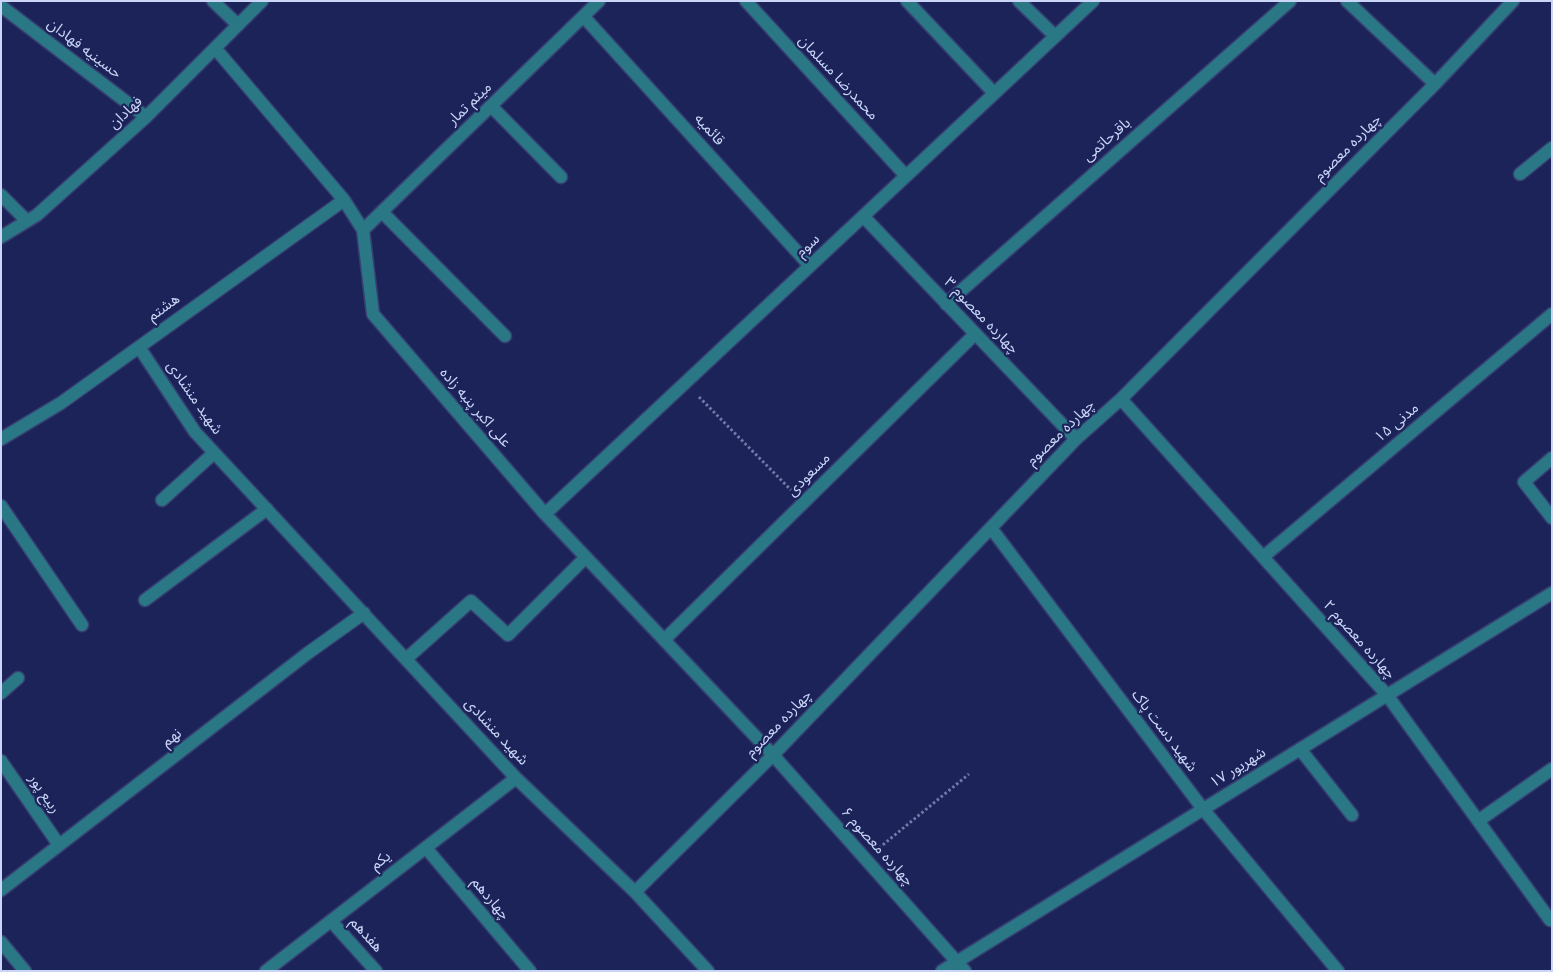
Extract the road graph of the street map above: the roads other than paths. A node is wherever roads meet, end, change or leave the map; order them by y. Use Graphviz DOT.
graph roads {
  1 [pos="213,1"];
  2 [pos="262,1"];
  3 [pos="599,1"];
  4 [pos="746,1"];
  5 [pos="907,1"];
  6 [pos="1019,1"];
  7 [pos="1093,1"];
  8 [pos="1290,1"];
  9 [pos="1347,1"];
  10 [pos="1513,1"];
  11 [pos="1,6"];
  12 [pos="584,17"];
  13 [pos="238,25"];
  14 [pos="1055,36"];
  15 [pos="215,48"];
  16 [pos="1435,84"];
  17 [pos="994,93"];
  18 [pos="492,106"];
  19 [pos="146,117"];
  20 [pos="1552,148"];
  21 [pos="1520,174"];
  22 [pos="906,176"];
  23 [pos="561,177"];
  24 [pos="1,195"];
  25 [pos="344,200"];
  26 [pos="382,212"];
  27 [pos="863,216"];
  28 [pos="27,221"];
  29 [pos="363,230"];
  30 [pos="1,237"];
  31 [pos="810,266"];
  32 [pos="946,304"];
  33 [pos="1552,314"];
  34 [pos="975,334"];
  35 [pos="505,336"];
  36 [pos="139,347"];
  37 [pos="1121,399"];
  38 [pos="1,439"];
  39 [pos="1076,439"];
  40 [pos="214,452"];
  41 [pos="1552,458"];
  42 [pos="162,500"];
  43 [pos="1,506"];
  44 [pos="267,509"];
  45 [pos="545,514"];
  46 [pos="1552,518"];
  47 [pos="991,528"];
  48 [pos="586,557"];
  49 [pos="1263,558"];
  50 [pos="1552,593"];
  51 [pos="145,600"];
  52 [pos="364,613"];
  53 [pos="82,624"];
  54 [pos="664,640"];
  55 [pos="406,660"];
  56 [pos="18,678"];
  57 [pos="1,693"];
  58 [pos="1387,695"];
  59 [pos="1300,749"];
  60 [pos="773,755"];
  61 [pos="1,761"];
  62 [pos="1552,769"];
  63 [pos="516,778"];
  64 [pos="1203,809"];
  65 [pos="1352,815"];
  66 [pos="1478,821"];
  67 [pos="59,845"];
  68 [pos="426,848"];
  69 [pos="1,890"];
  70 [pos="635,892"];
  71 [pos="1551,920"];
  72 [pos="332,921"];
  73 [pos="1,942"];
  74 [pos="961,966"];
  75 [pos="25,971"];
  76 [pos="266,971"];
  77 [pos="376,971"];
  78 [pos="530,971"];
  79 [pos="708,971"];
  80 [pos="942,971"];
  81 [pos="1338,971"];
  1 -- 13 [label="street"];
  2 -- 13 [label="street, فهادان"];
  3 -- 12 [label="street, میثم تمار"];
  4 -- 22 [label="street, محمدرضا مسلمان"];
  5 -- 17 [label="street"];
  6 -- 14 [label="street"];
  7 -- 14 [label="street, سوم"];
  8 -- 32 [label="street, باقرحاتمی"];
  9 -- 16 [label="street"];
  10 -- 16 [label="street, چهارده معصوم"];
  11 -- 19 [label="street, حسینیه فهادان"];
  12 -- 18 [label="street, میثم تمار"];
  12 -- 31 [label="street, قائمیه"];
  13 -- 15 [label="street, فهادان"];
  14 -- 17 [label="street, سوم"];
  15 -- 19 [label="street, فهادان"];
  15 -- 25 [label="street, علی اکبر پنبه زاده"];
  16 -- 37 [label="street, چهارده معصوم"];
  17 -- 22 [label="street, سوم"];
  18 -- 23 [label="street"];
  18 -- 26 [label="street, میثم تمار"];
  19 -- 28 [label="street, فهادان"];
  20 -- 21 [label="street"];
  22 -- 27 [label="street, سوم"];
  24 -- 28 [label="street"];
  25 -- 29 [label="street, علی اکبر پنبه زاده"];
  25 -- 36 [label="street, هشتم"];
  26 -- 29 [label="street, میثم تمار"];
  26 -- 35 [label="street"];
  27 -- 31 [label="street, سوم"];
  27 -- 32 [label="street, چهارده معصوم ۳"];
  28 -- 30 [label="street, فهادان"];
  29 -- 45 [label="street, علی اکبر پنبه زاده"];
  31 -- 45 [label="street, سوم"];
  32 -- 34 [label="street, چهارده معصوم ۳"];
  33 -- 49 [label="street, مدنی ۱۵"];
  34 -- 39 [label="street, چهارده معصوم ۳"];
  34 -- 54 [label="street, مسعودی"];
  36 -- 38 [label="street, هشتم"];
  36 -- 40 [label="street, شهید منشادی"];
  37 -- 39 [label="street, چهارده معصوم"];
  37 -- 49 [label="street, چهارده معصوم ۲"];
  39 -- 47 [label="street, چهارده معصوم"];
  40 -- 42 [label="street"];
  40 -- 44 [label="street, شهید منشادی"];
  41 -- 46 [label="street"];
  43 -- 53 [label="street"];
  44 -- 51 [label="street"];
  44 -- 52 [label="street, شهید منشادی"];
  45 -- 48 [label="street, علی اکبر پنبه زاده"];
  47 -- 60 [label="street, چهارده معصوم"];
  47 -- 64 [label="street, شهید دست پاک"];
  48 -- 54 [label="street, علی اکبر پنبه زاده"];
  48 -- 55 [label="street"];
  49 -- 58 [label="street, چهارده معصوم ۲"];
  50 -- 58 [label="street, ۱۷ شهریور"];
  52 -- 55 [label="street, شهید منشادی"];
  52 -- 67 [label="street, نهم"];
  54 -- 60 [label="street, علی اکبر پنبه زاده"];
  55 -- 63 [label="street, شهید منشادی"];
  56 -- 57 [label="street"];
  58 -- 59 [label="street, ۱۷ شهریور"];
  58 -- 66 [label="street, چهارده معصوم ۲"];
  59 -- 64 [label="street, ۱۷ شهریور"];
  59 -- 65 [label="street"];
  60 -- 70 [label="street, چهارده معصوم"];
  60 -- 74 [label="street, چهارده معصوم ۶"];
  61 -- 67 [label="street, ربیع پور"];
  62 -- 66 [label="street"];
  63 -- 68 [label="street, یکم"];
  63 -- 70 [label="street, شهید منشادی"];
  64 -- 74 [label="street, ۱۷ شهریور"];
  64 -- 81 [label="street, شهید دست پاک"];
  66 -- 71 [label="street, چهارده معصوم ۲"];
  67 -- 69 [label="street, نهم"];
  68 -- 72 [label="street, یکم"];
  68 -- 78 [label="street, چهاردهم"];
  70 -- 79 [label="street, شهید منشادی"];
  72 -- 76 [label="street, یکم"];
  72 -- 77 [label="street, هفدهم"];
  73 -- 75 [label="street"];
  74 -- 80 [label="street, ۱۷ شهریور"];
}
